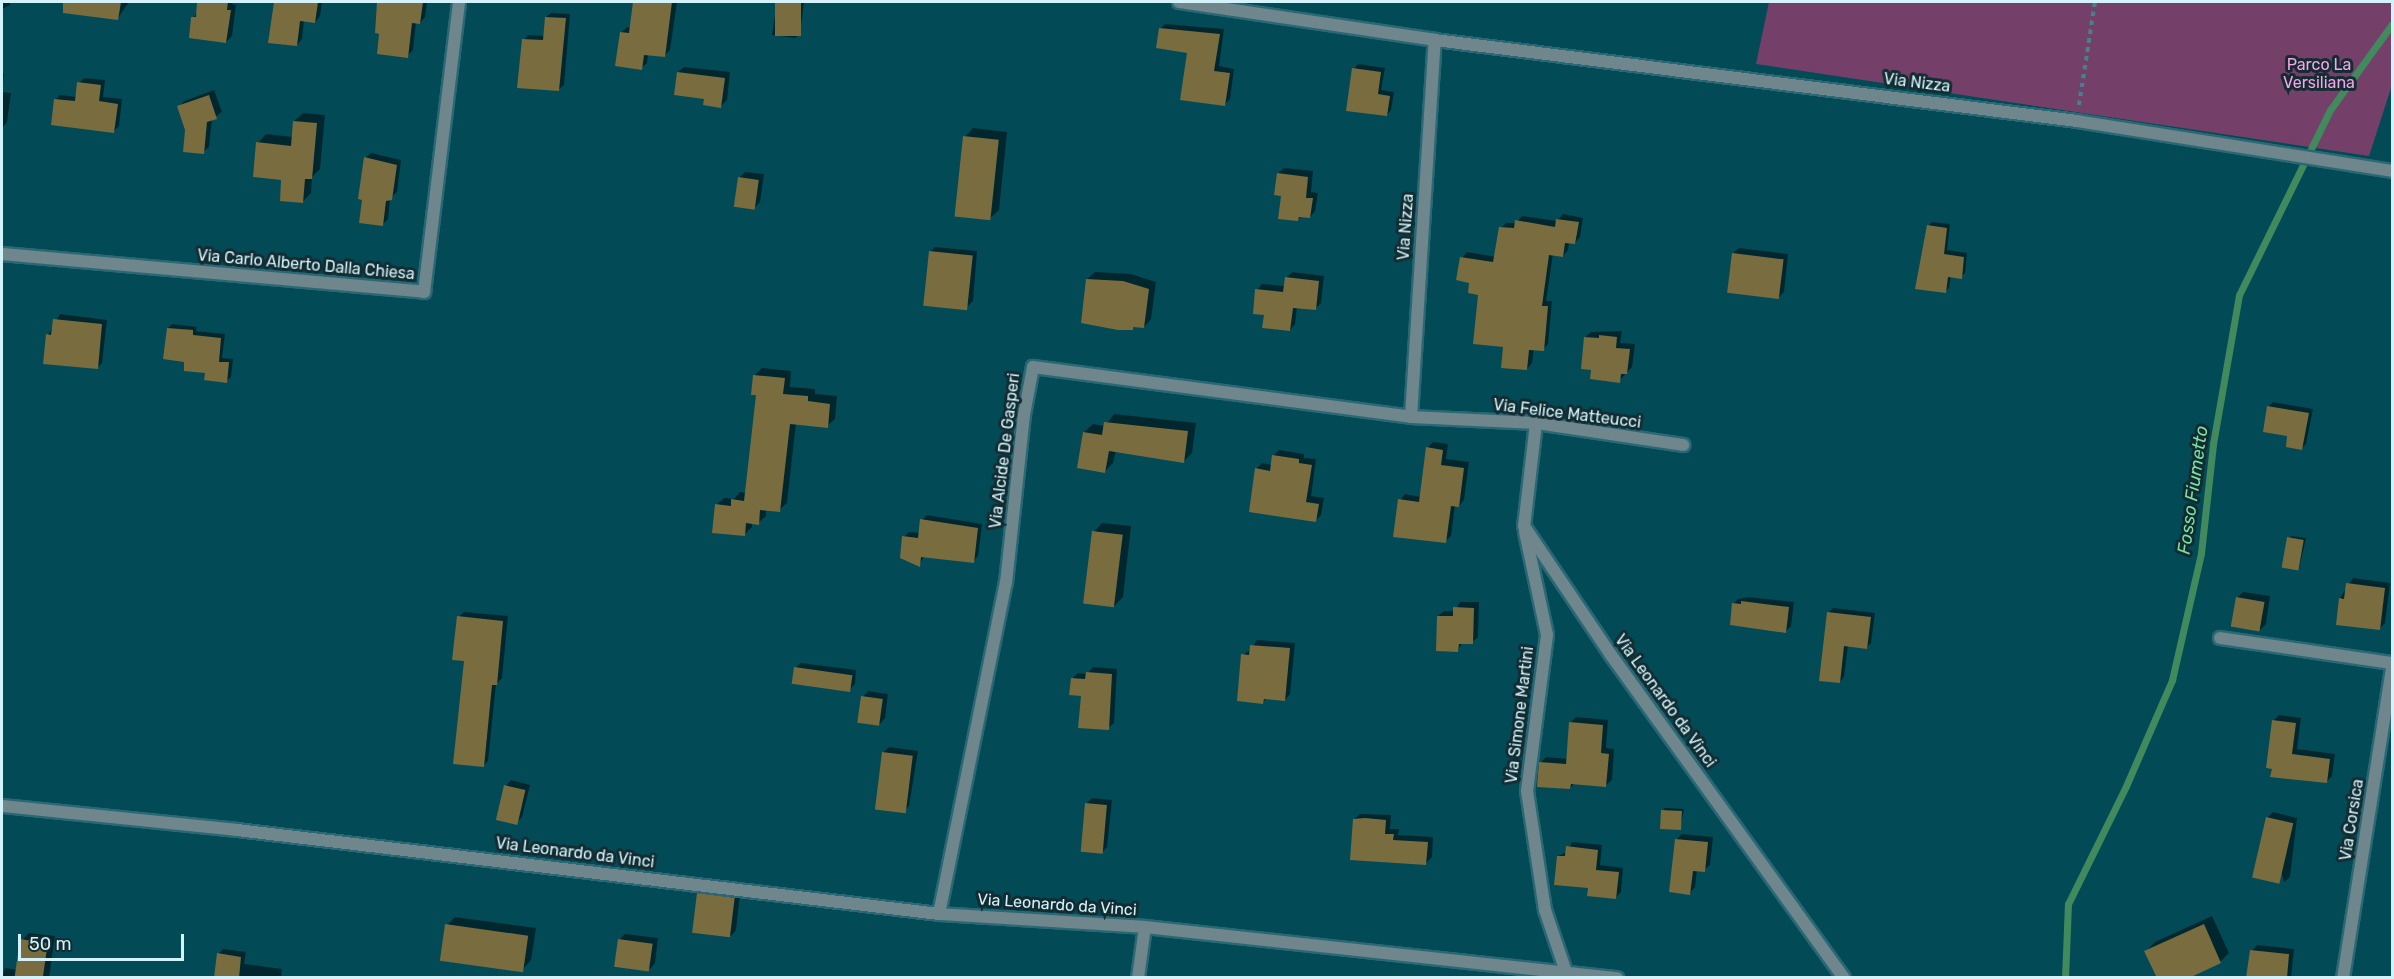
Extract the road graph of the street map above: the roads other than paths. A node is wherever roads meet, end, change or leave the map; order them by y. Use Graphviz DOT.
graph roads {
  1 [pos="459,2"];
  2 [pos="1179,2"];
  3 [pos="1435,40"];
  4 [pos="2392,171"];
  5 [pos="2,254"];
  6 [pos="1411,417"];
  7 [pos="1536,423"];
  8 [pos="1683,445"];
  9 [pos="1524,526"];
  10 [pos="2220,638"];
  11 [pos="2392,663"];
  12 [pos="2392,668"];
  13 [pos="2,806"];
  14 [pos="939,914"];
  15 [pos="1145,927"];
  16 [pos="1568,976"];
  17 [pos="1138,978"];
  18 [pos="1617,978"];
  19 [pos="1844,978"];
  20 [pos="2343,978"];
  1 -- 5 [label="street, Via Carlo Alberto Dalla Chiesa"];
  2 -- 3 [label="street, Via Nizza"];
  3 -- 4 [label="street, Via Nizza"];
  3 -- 6 [label="street, Via Nizza"];
  6 -- 7 [label="street, Via Felice Matteucci"];
  6 -- 14 [label="street, Via Alcide De Gasperi"];
  7 -- 8 [label="street, Via Felice Matteucci"];
  7 -- 9 [label="street"];
  9 -- 16 [label="street, Via Simone Martini"];
  9 -- 19 [label="street, Via Leonardo da Vinci"];
  10 -- 11 [label="street"];
  12 -- 20 [label="street, Via Corsica"];
  13 -- 14 [label="street, Via Leonardo da Vinci"];
  14 -- 15 [label="street, Via Leonardo da Vinci"];
  15 -- 16 [label="street, Via Leonardo da Vinci"];
  15 -- 17 [label="street, Via Leonardo da Vinci"];
  16 -- 18 [label="street, Via Leonardo da Vinci"];
}
